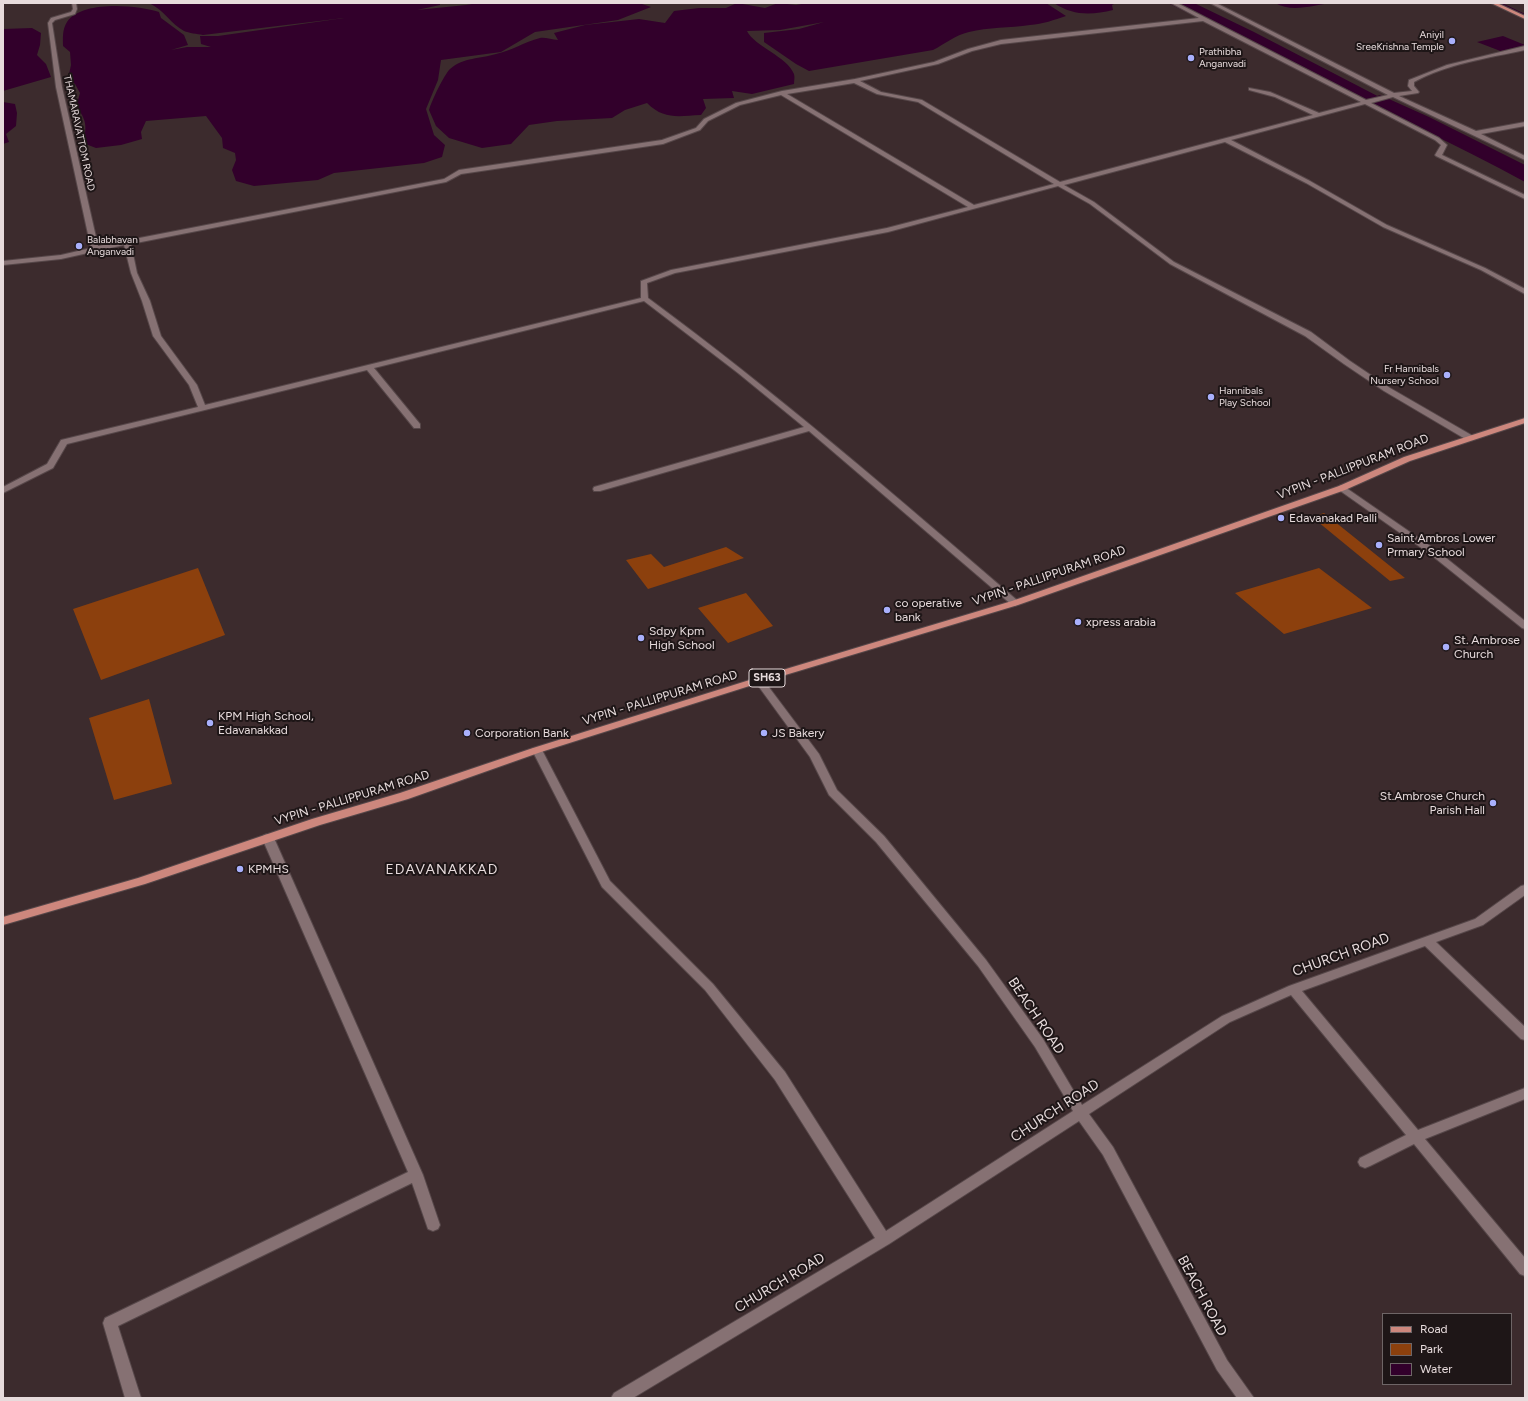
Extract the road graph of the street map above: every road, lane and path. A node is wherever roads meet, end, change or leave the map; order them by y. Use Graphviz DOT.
graph roads {
  1 [pos="74,3"];
  2 [pos="1173,3"];
  3 [pos="1212,3"];
  4 [pos="1493,3"];
  5 [pos="1525,18"];
  6 [pos="1204,19"];
  7 [pos="1525,48"];
  8 [pos="855,81"];
  9 [pos="1251,90"];
  10 [pos="782,93"];
  11 [pos="1393,95"];
  12 [pos="1368,102"];
  13 [pos="1318,115"];
  14 [pos="1525,124"];
  15 [pos="1476,133"];
  16 [pos="1226,140"];
  17 [pos="1525,158"];
  18 [pos="1060,185"];
  19 [pos="1525,197"];
  20 [pos="974,208"];
  21 [pos="127,242"];
  22 [pos="95,249"];
  23 [pos="3,263"];
  24 [pos="1525,292"];
  25 [pos="645,299"];
  26 [pos="369,367"];
  27 [pos="202,408"];
  28 [pos="1525,420"];
  29 [pos="417,426"];
  30 [pos="810,428"];
  31 [pos="1470,438"];
  32 [pos="1342,488"];
  33 [pos="597,489"];
  34 [pos="3,490"];
  35 [pos="1015,603"];
  36 [pos="1525,626"];
  37 [pos="759,680"];
  38 [pos="537,750"];
  39 [pos="268,838"];
  40 [pos="1525,889"];
  41 [pos="3,921"];
  42 [pos="1427,941"];
  43 [pos="1294,989"];
  44 [pos="1525,1035"];
  45 [pos="1525,1092"];
  46 [pos="1081,1114"];
  47 [pos="1416,1137"];
  48 [pos="1366,1162"];
  49 [pos="416,1175"];
  50 [pos="433,1225"];
  51 [pos="884,1240"];
  52 [pos="1525,1269"];
  53 [pos="133,1398"];
  54 [pos="619,1398"];
  55 [pos="1246,1398"];
  1 -- 22 [label="street, THAMARAVATTOM ROAD"];
  2 -- 6 [label="street"];
  3 -- 11 [label="street"];
  4 -- 5 [label="main road"];
  6 -- 8 [label="street"];
  6 -- 12 [label="street"];
  7 -- 11 [label="street"];
  8 -- 10 [label="street"];
  8 -- 18 [label="street"];
  9 -- 13 [label="street"];
  10 -- 20 [label="street"];
  10 -- 21 [label="street"];
  11 -- 12 [label="street"];
  11 -- 15 [label="street"];
  12 -- 13 [label="street"];
  12 -- 19 [label="street"];
  13 -- 16 [label="street"];
  14 -- 15 [label="street"];
  15 -- 17 [label="street"];
  16 -- 18 [label="street"];
  16 -- 24 [label="street"];
  18 -- 20 [label="street"];
  18 -- 31 [label="street"];
  20 -- 25 [label="street"];
  21 -- 22 [label="street"];
  21 -- 27 [label="street"];
  22 -- 23 [label="street"];
  25 -- 26 [label="street"];
  25 -- 30 [label="street"];
  26 -- 27 [label="street"];
  26 -- 29 [label="street"];
  27 -- 34 [label="street"];
  28 -- 31 [label="main road, VYPIN - PALLIPPURAM ROAD / SH63"];
  30 -- 33 [label="street"];
  30 -- 35 [label="street"];
  31 -- 32 [label="main road, VYPIN - PALLIPPURAM ROAD / SH63"];
  32 -- 35 [label="main road, VYPIN - PALLIPPURAM ROAD / SH63"];
  32 -- 36 [label="street"];
  35 -- 37 [label="main road, VYPIN - PALLIPPURAM ROAD / SH63"];
  37 -- 38 [label="main road, VYPIN - PALLIPPURAM ROAD / SH63"];
  37 -- 46 [label="street, BEACH ROAD"];
  38 -- 39 [label="main road, VYPIN - PALLIPPURAM ROAD / SH63"];
  38 -- 51 [label="street"];
  39 -- 41 [label="main road, VYPIN - PALLIPPURAM ROAD / SH63"];
  39 -- 49 [label="street"];
  40 -- 42 [label="street, CHURCH ROAD"];
  42 -- 43 [label="street, CHURCH ROAD"];
  42 -- 44 [label="street"];
  43 -- 46 [label="street, CHURCH ROAD"];
  43 -- 47 [label="street"];
  45 -- 47 [label="street"];
  46 -- 51 [label="street, CHURCH ROAD"];
  46 -- 55 [label="street, BEACH ROAD"];
  47 -- 48 [label="street"];
  47 -- 52 [label="street"];
  49 -- 50 [label="street"];
  49 -- 53 [label="street"];
  51 -- 54 [label="street, CHURCH ROAD"];
}
